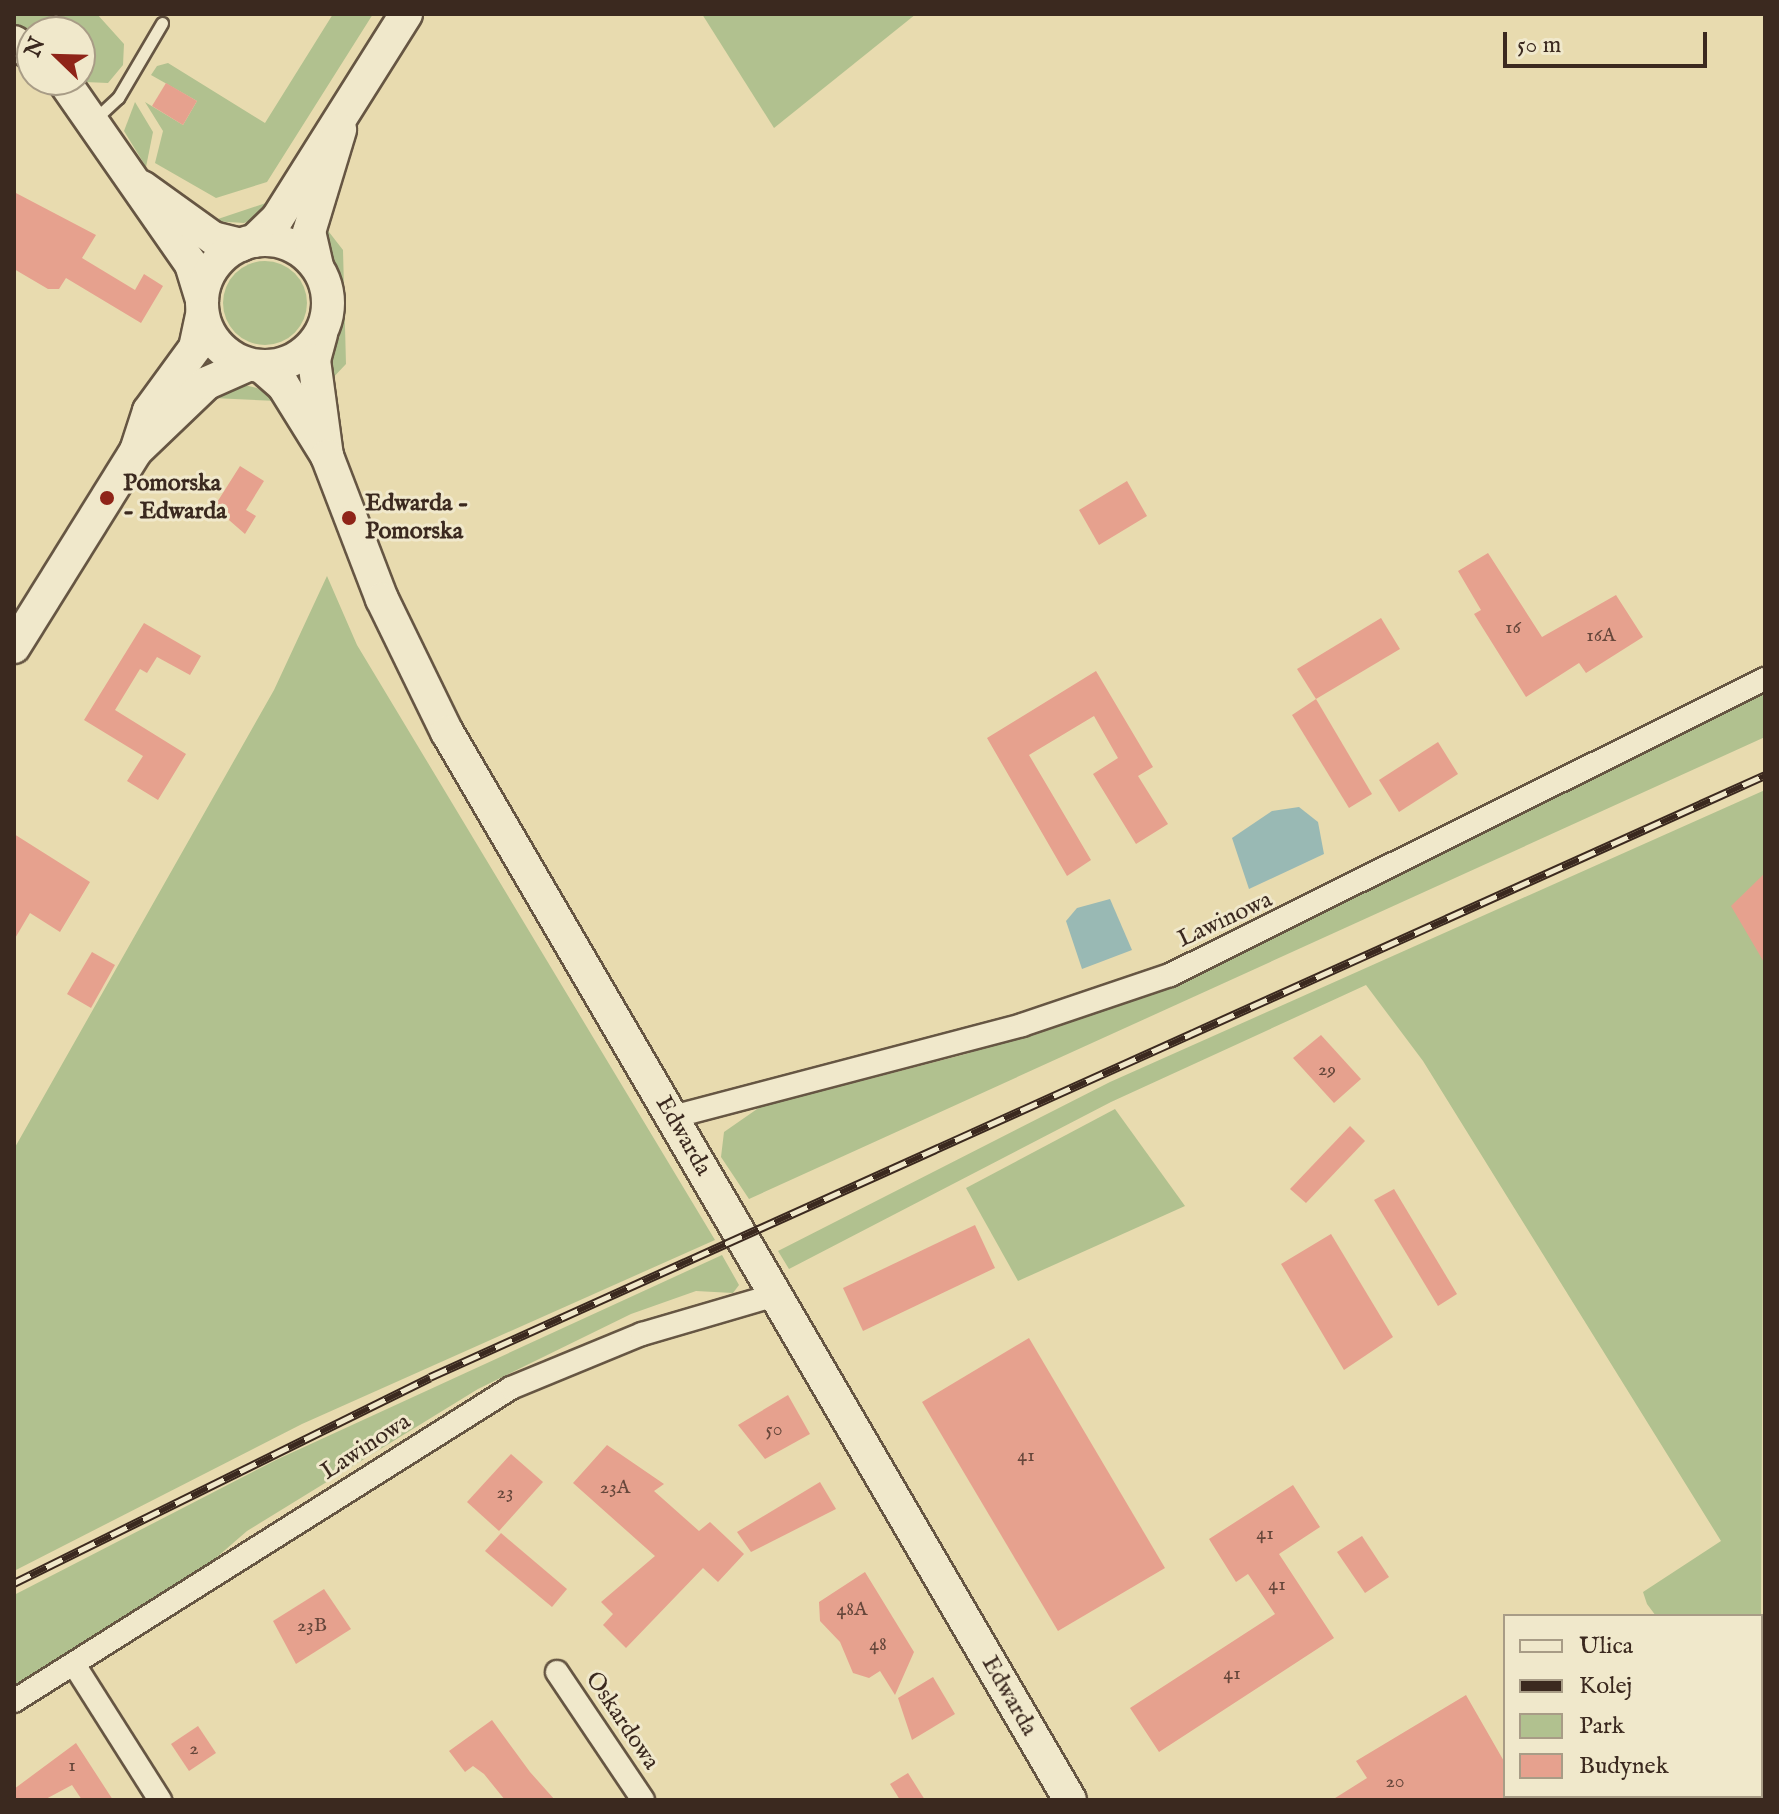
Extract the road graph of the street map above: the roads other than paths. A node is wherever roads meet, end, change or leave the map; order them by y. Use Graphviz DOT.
graph roads {
  1 [pos="406,14"];
  2 [pos="162,23"];
  3 [pos="75,96"];
  4 [pos="347,112"];
  5 [pos="94,120"];
  6 [pos="142,187"];
  7 [pos="247,243"];
  8 [pos="317,266"];
  9 [pos="202,307"];
  10 [pos="321,334"];
  11 [pos="255,366"];
  12 [pos="136,451"];
  13 [pos="327,456"];
  14 [pos="14,647"];
  15 [pos="1765,679"];
  16 [pos="672,1117"];
  17 [pos="775,1295"];
  18 [pos="75,1666"];
  19 [pos="557,1672"];
  20 [pos="14,1701"];
  21 [pos="160,1800"];
  22 [pos="643,1800"];
  23 [pos="1070,1800"];
  1 -- 4 [label="street"];
  2 -- 5 [label="lane"];
  3 -- 5 [label="street"];
  4 -- 7 [label="street"];
  4 -- 8 [label="street"];
  5 -- 6 [label="street"];
  6 -- 7 [label="street"];
  6 -- 9 [label="street"];
  7 -- 8 [label="street"];
  7 -- 9 [label="street"];
  8 -- 10 [label="street"];
  9 -- 11 [label="street"];
  9 -- 12 [label="street"];
  10 -- 11 [label="street"];
  10 -- 13 [label="street, Edwarda"];
  11 -- 12 [label="street"];
  11 -- 13 [label="street, Edwarda"];
  12 -- 14 [label="street"];
  13 -- 16 [label="street, Edwarda"];
  15 -- 16 [label="street, Lawinowa"];
  16 -- 17 [label="street, Edwarda"];
  17 -- 18 [label="street, Lawinowa"];
  17 -- 23 [label="street, Edwarda"];
  18 -- 20 [label="street, Lawinowa"];
  18 -- 21 [label="street"];
  19 -- 22 [label="street, Oskardowa"];
}
